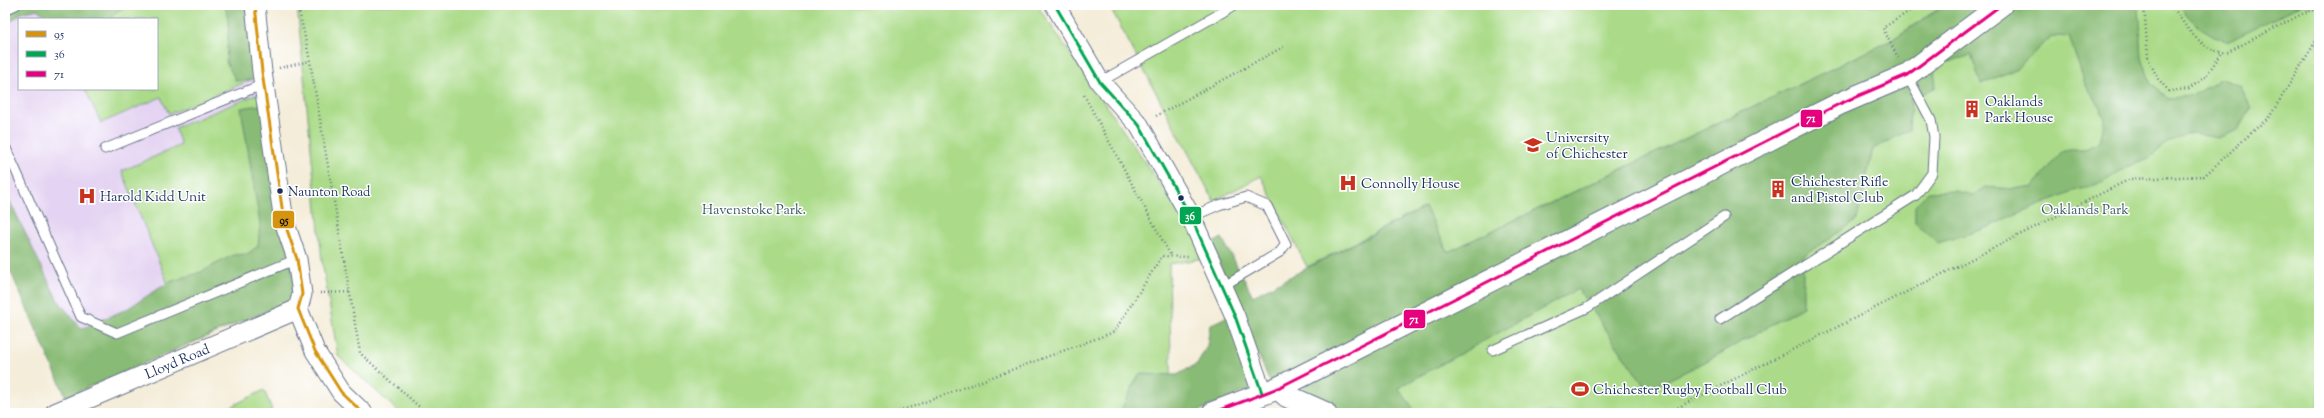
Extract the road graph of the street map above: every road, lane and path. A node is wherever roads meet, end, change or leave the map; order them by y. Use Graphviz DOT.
graph roads {
  1 [pos="16,5"];
  2 [pos="255,5"];
  3 [pos="298,5"];
  4 [pos="1054,5"];
  5 [pos="1235,5"];
  6 [pos="1919,5"];
  7 [pos="2001,5"];
  8 [pos="2144,5"];
  9 [pos="2172,5"];
  10 [pos="5,10"];
  11 [pos="2319,11"];
  12 [pos="2319,36"];
  13 [pos="1285,46"];
  14 [pos="1895,51"];
  15 [pos="2222,53"];
  16 [pos="310,61"];
  17 [pos="1907,75"];
  18 [pos="263,78"];
  19 [pos="1100,82"];
  20 [pos="1080,87"];
  21 [pos="1139,125"];
  22 [pos="5,146"];
  23 [pos="105,149"];
  24 [pos="1192,217"];
  25 [pos="1724,217"];
  26 [pos="297,259"];
  27 [pos="1221,287"];
  28 [pos="349,292"];
  29 [pos="300,301"];
  30 [pos="1720,319"];
  31 [pos="1493,350"];
  32 [pos="1270,391"];
  33 [pos="55,413"];
  34 [pos="363,413"];
  35 [pos="426,413"];
  36 [pos="895,413"];
  37 [pos="1213,413"];
  38 [pos="1325,413"];
  39 [pos="1667,413"];
  1 -- 10 [label="lane"];
  2 -- 18 [label="street"];
  3 -- 16 [label="path"];
  4 -- 19 [label="street"];
  5 -- 19 [label="lane"];
  6 -- 14 [label="path"];
  7 -- 17 [label="street"];
  8 -- 15 [label="path"];
  9 -- 15 [label="path"];
  11 -- 15 [label="path"];
  12 -- 39 [label="path"];
  13 -- 21 [label="path"];
  16 -- 18 [label="path"];
  16 -- 28 [label="path"];
  17 -- 30 [label="lane"];
  17 -- 32 [label="street"];
  18 -- 23 [label="lane"];
  18 -- 26 [label="street"];
  19 -- 21 [label="street"];
  20 -- 36 [label="path"];
  21 -- 24 [label="street"];
  22 -- 26 [label="lane"];
  24 -- 27 [label="street"];
  24 -- 27 [label="lane"];
  25 -- 31 [label="lane"];
  26 -- 29 [label="street"];
  27 -- 32 [label="street"];
  28 -- 29 [label="path"];
  28 -- 35 [label="path"];
  29 -- 33 [label="street, Lloyd Road"];
  29 -- 34 [label="street"];
  32 -- 37 [label="street"];
  32 -- 38 [label="street"];
}
